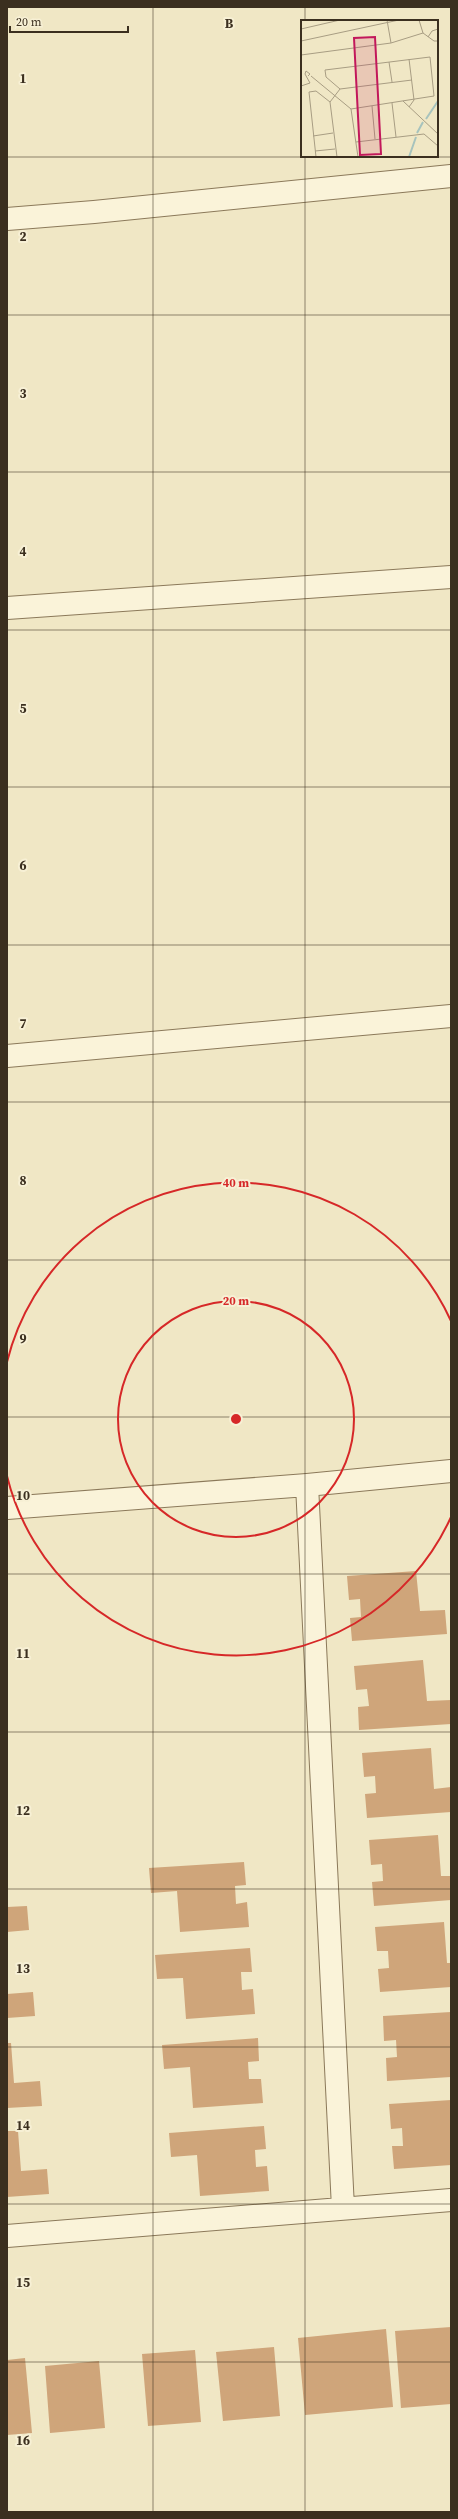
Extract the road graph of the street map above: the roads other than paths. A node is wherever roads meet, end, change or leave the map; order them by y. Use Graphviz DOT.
graph roads {
  1 [pos="451,176"];
  2 [pos="7,218"];
  3 [pos="451,577"];
  4 [pos="7,608"];
  5 [pos="451,1016"];
  6 [pos="7,1056"];
  7 [pos="451,1471"];
  8 [pos="307,1485"];
  9 [pos="7,1508"];
  10 [pos="451,2200"];
  11 [pos="343,2208"];
  12 [pos="7,2236"];
  1 -- 2 [label="street"];
  3 -- 4 [label="street"];
  5 -- 6 [label="street"];
  7 -- 8 [label="street"];
  8 -- 9 [label="street"];
  8 -- 11 [label="street"];
  10 -- 11 [label="street"];
  11 -- 12 [label="street"];
}
